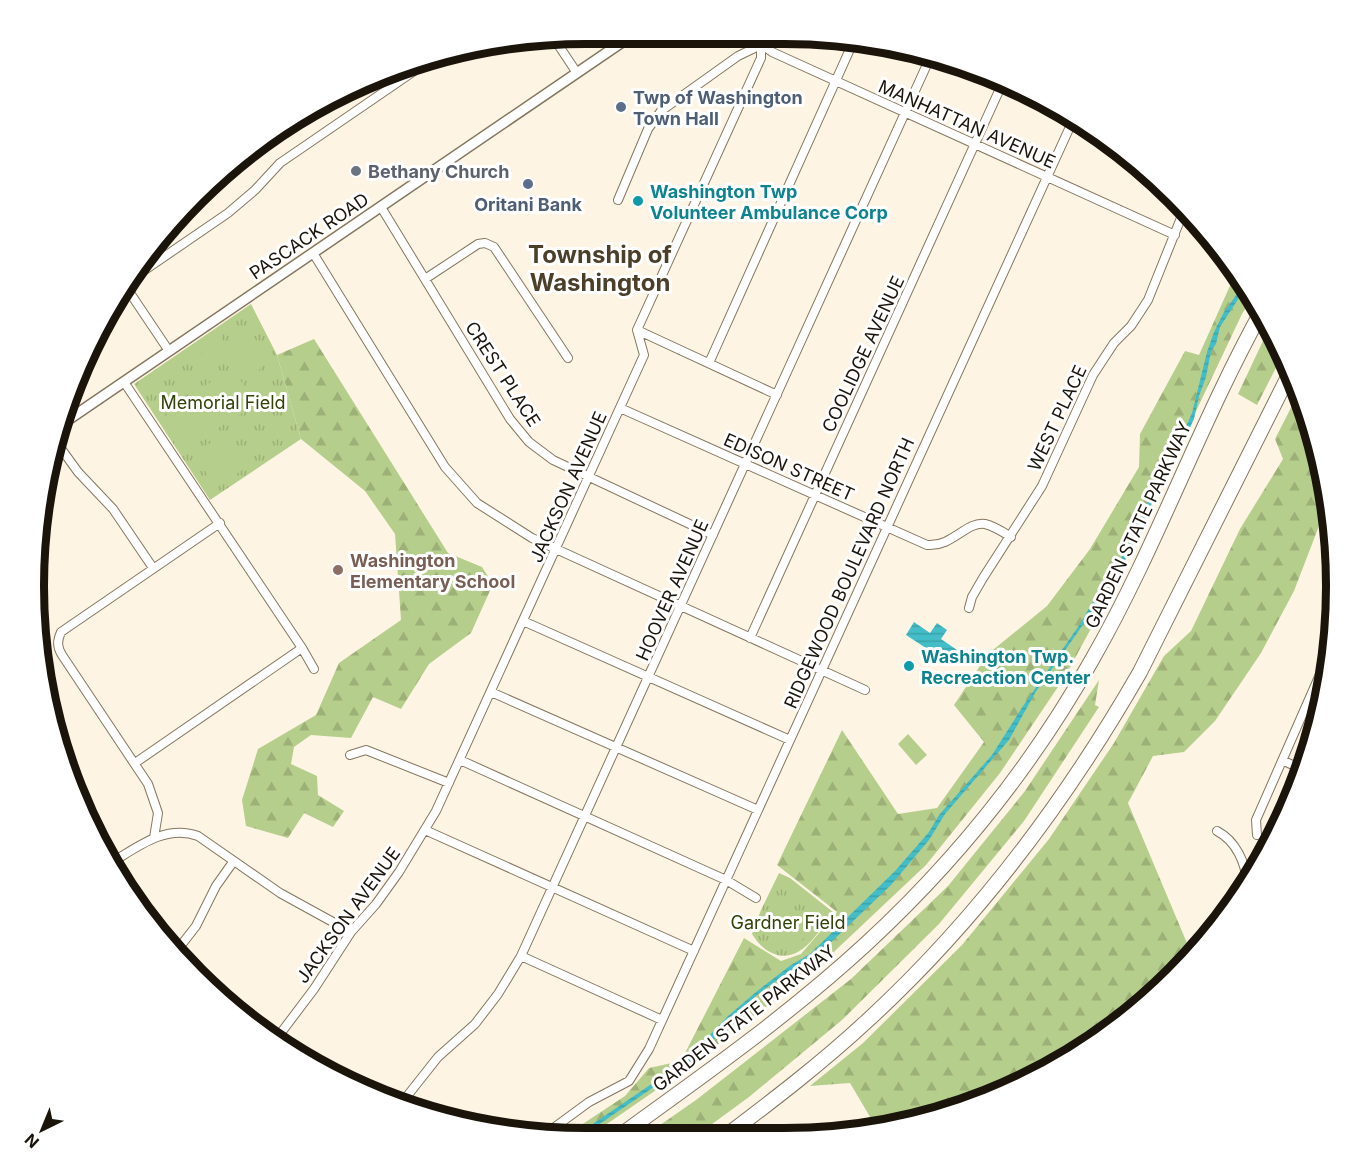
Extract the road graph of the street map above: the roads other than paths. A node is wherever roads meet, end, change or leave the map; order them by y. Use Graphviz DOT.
graph roads {
  1 [pos="619,44"];
  2 [pos="558,45"];
  3 [pos="761,45"];
  4 [pos="851,48"];
  5 [pos="928,63"];
  6 [pos="413,72"];
  7 [pos="577,73"];
  8 [pos="836,81"];
  9 [pos="1001,89"];
  10 [pos="905,112"];
  11 [pos="1070,126"];
  12 [pos="975,144"];
  13 [pos="1047,177"];
  14 [pos="618,200"];
  15 [pos="381,207"];
  16 [pos="1182,217"];
  17 [pos="1175,235"];
  18 [pos="313,253"];
  19 [pos="148,267"];
  20 [pos="425,279"];
  21 [pos="130,294"];
  22 [pos="1257,320"];
  23 [pos="637,330"];
  24 [pos="169,351"];
  25 [pos="568,358"];
  26 [pos="709,363"];
  27 [pos="1286,381"];
  28 [pos="124,382"];
  29 [pos="777,395"];
  30 [pos="620,408"];
  31 [pos="70,419"];
  32 [pos="61,449"];
  33 [pos="746,464"];
  34 [pos="589,477"];
  35 [pos="815,495"];
  36 [pos="220,523"];
  37 [pos="887,527"];
  38 [pos="713,535"];
  39 [pos="1011,537"];
  40 [pos="556,549"];
  41 [pos="153,568"];
  42 [pos="681,606"];
  43 [pos="969,608"];
  44 [pos="523,621"];
  45 [pos="750,638"];
  46 [pos="302,648"];
  47 [pos="314,669"];
  48 [pos="821,671"];
  49 [pos="649,677"];
  50 [pos="1318,680"];
  51 [pos="865,690"];
  52 [pos="491,692"];
  53 [pos="790,740"];
  54 [pos="617,747"];
  55 [pos="350,754"];
  56 [pos="460,760"];
  57 [pos="1284,760"];
  58 [pos="135,763"];
  59 [pos="1296,766"];
  60 [pos="449,783"];
  61 [pos="758,810"];
  62 [pos="585,817"];
  63 [pos="425,830"];
  64 [pos="1217,831"];
  65 [pos="1257,836"];
  66 [pos="154,838"];
  67 [pos="117,859"];
  68 [pos="233,862"];
  69 [pos="1245,871"];
  70 [pos="726,880"];
  71 [pos="553,887"];
  72 [pos="756,898"];
  73 [pos="351,932"];
  74 [pos="180,946"];
  75 [pos="694,951"];
  76 [pos="521,956"];
  77 [pos="662,1020"];
  78 [pos="280,1034"];
  79 [pos="406,1098"];
  80 [pos="555,1127"];
  81 [pos="630,1128"];
  82 [pos="736,1128"];
  1 -- 7 [label="street, PASCACK ROAD"];
  2 -- 7 [label="street"];
  3 -- 8 [label="street, MANHATTAN AVENUE"];
  3 -- 14 [label="street"];
  3 -- 23 [label="street"];
  4 -- 8 [label="street"];
  5 -- 10 [label="street, HOOVER AVENUE"];
  6 -- 19 [label="street"];
  7 -- 15 [label="street, PASCACK ROAD"];
  8 -- 10 [label="street, MANHATTAN AVENUE"];
  8 -- 26 [label="street"];
  9 -- 12 [label="street, COOLIDGE AVENUE"];
  10 -- 12 [label="street, MANHATTAN AVENUE"];
  10 -- 29 [label="street, HOOVER AVENUE"];
  11 -- 13 [label="street, RIDGEWOOD BOULEVARD NORTH"];
  12 -- 13 [label="street, MANHATTAN AVENUE"];
  12 -- 35 [label="street, COOLIDGE AVENUE"];
  13 -- 17 [label="street, MANHATTAN AVENUE"];
  13 -- 37 [label="street, RIDGEWOOD BOULEVARD NORTH"];
  15 -- 18 [label="street, PASCACK ROAD"];
  15 -- 20 [label="street, CREST PLACE"];
  16 -- 17 [label="street, WEST PLACE"];
  17 -- 39 [label="street, WEST PLACE"];
  18 -- 24 [label="street, PASCACK ROAD"];
  18 -- 40 [label="street"];
  20 -- 25 [label="street"];
  20 -- 34 [label="street, CREST PLACE"];
  21 -- 24 [label="street"];
  22 -- 81 [label="highway, GARDEN STATE PARKWAY"];
  23 -- 26 [label="street"];
  23 -- 30 [label="street, JACKSON AVENUE"];
  24 -- 28 [label="street, PASCACK ROAD"];
  26 -- 29 [label="street"];
  27 -- 82 [label="highway"];
  28 -- 31 [label="street, PASCACK ROAD"];
  28 -- 36 [label="street"];
  29 -- 33 [label="street, HOOVER AVENUE"];
  30 -- 33 [label="street, EDISON STREET"];
  30 -- 34 [label="street, JACKSON AVENUE"];
  32 -- 41 [label="street"];
  33 -- 35 [label="street, EDISON STREET"];
  33 -- 38 [label="street, HOOVER AVENUE"];
  34 -- 38 [label="street, CREST PLACE"];
  34 -- 40 [label="street, JACKSON AVENUE"];
  35 -- 37 [label="street, EDISON STREET"];
  35 -- 45 [label="street, COOLIDGE AVENUE"];
  36 -- 41 [label="street"];
  36 -- 46 [label="street"];
  37 -- 39 [label="street, EDISON STREET"];
  37 -- 48 [label="street, RIDGEWOOD BOULEVARD NORTH"];
  38 -- 42 [label="street, HOOVER AVENUE"];
  39 -- 43 [label="street, WEST PLACE"];
  40 -- 42 [label="street"];
  40 -- 44 [label="street, JACKSON AVENUE"];
  41 -- 58 [label="street"];
  42 -- 45 [label="street"];
  42 -- 49 [label="street, HOOVER AVENUE"];
  44 -- 49 [label="street"];
  44 -- 52 [label="street, JACKSON AVENUE"];
  45 -- 48 [label="street"];
  46 -- 47 [label="street"];
  46 -- 58 [label="street"];
  48 -- 51 [label="street"];
  48 -- 53 [label="street, RIDGEWOOD BOULEVARD NORTH"];
  49 -- 53 [label="street"];
  49 -- 54 [label="street, HOOVER AVENUE"];
  50 -- 57 [label="street"];
  52 -- 54 [label="street"];
  52 -- 56 [label="street, JACKSON AVENUE"];
  53 -- 61 [label="street, RIDGEWOOD BOULEVARD NORTH"];
  54 -- 61 [label="street"];
  54 -- 62 [label="street, HOOVER AVENUE"];
  55 -- 60 [label="street"];
  56 -- 60 [label="street, JACKSON AVENUE"];
  56 -- 62 [label="street"];
  57 -- 59 [label="street"];
  57 -- 65 [label="street"];
  58 -- 66 [label="street"];
  60 -- 63 [label="street, JACKSON AVENUE"];
  61 -- 70 [label="street, RIDGEWOOD BOULEVARD NORTH"];
  62 -- 70 [label="street"];
  62 -- 71 [label="street, HOOVER AVENUE"];
  63 -- 71 [label="street"];
  63 -- 73 [label="street, JACKSON AVENUE"];
  64 -- 69 [label="street"];
  66 -- 67 [label="street"];
  66 -- 68 [label="street"];
  68 -- 73 [label="street"];
  68 -- 74 [label="street"];
  70 -- 72 [label="street"];
  70 -- 75 [label="street, RIDGEWOOD BOULEVARD NORTH"];
  71 -- 75 [label="street"];
  71 -- 76 [label="street, HOOVER AVENUE"];
  73 -- 78 [label="street, JACKSON AVENUE"];
  75 -- 77 [label="street, RIDGEWOOD BOULEVARD NORTH"];
  76 -- 77 [label="street"];
  76 -- 79 [label="street, HOOVER AVENUE"];
  77 -- 80 [label="street, RIDGEWOOD BOULEVARD NORTH"];
}
